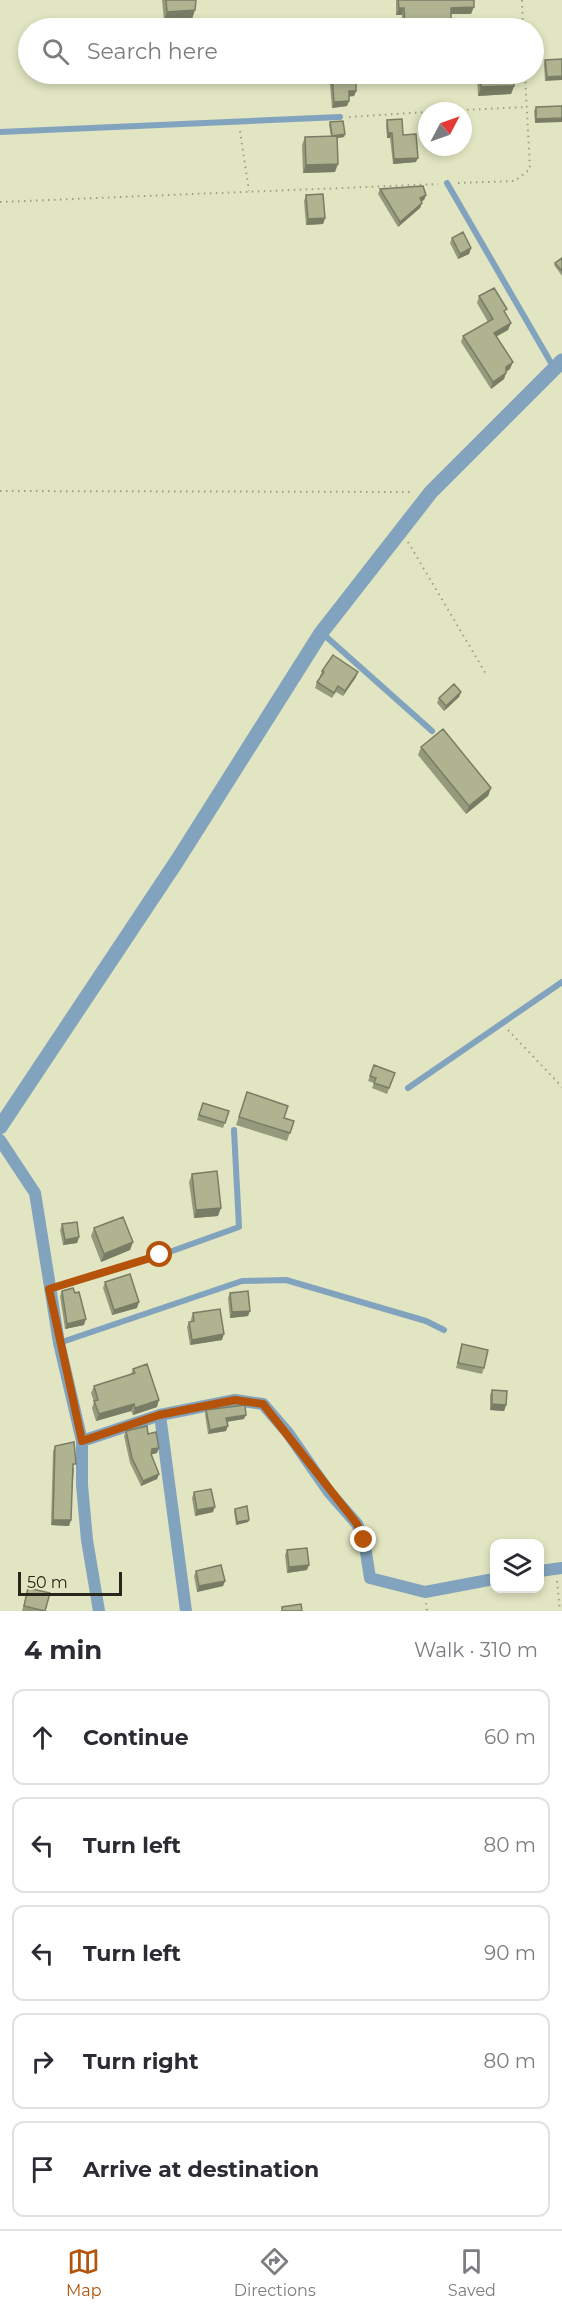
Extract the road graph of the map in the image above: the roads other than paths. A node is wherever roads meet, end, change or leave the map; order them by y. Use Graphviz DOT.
graph roads {
  1 [pos="340,117"];
  2 [pos="0,132"];
  3 [pos="447,183"];
  4 [pos="558,365"];
  5 [pos="321,633"];
  6 [pos="432,731"];
  7 [pos="562,982"];
  8 [pos="408,1088"];
  9 [pos="0,1127"];
  10 [pos="234,1130"];
  11 [pos="0,1140"];
  12 [pos="49,1289"];
  13 [pos="444,1330"];
  14 [pos="59,1343"];
  15 [pos="159,1415"];
  16 [pos="82,1441"];
  17 [pos="559,1568"];
  18 [pos="544,1570"];
  19 [pos="490,1580"];
  20 [pos="99,1611"];
  21 [pos="186,1611"];
  1 -- 2 [label="lane"];
  3 -- 4 [label="lane"];
  4 -- 5 [label="street"];
  5 -- 6 [label="lane"];
  5 -- 9 [label="street"];
  7 -- 8 [label="lane"];
  10 -- 12 [label="lane"];
  11 -- 12 [label="street"];
  12 -- 14 [label="street"];
  13 -- 14 [label="lane"];
  14 -- 16 [label="street"];
  15 -- 16 [label="street"];
  15 -- 19 [label="street"];
  15 -- 21 [label="street"];
  16 -- 20 [label="street"];
  17 -- 18 [label="street"];
}
